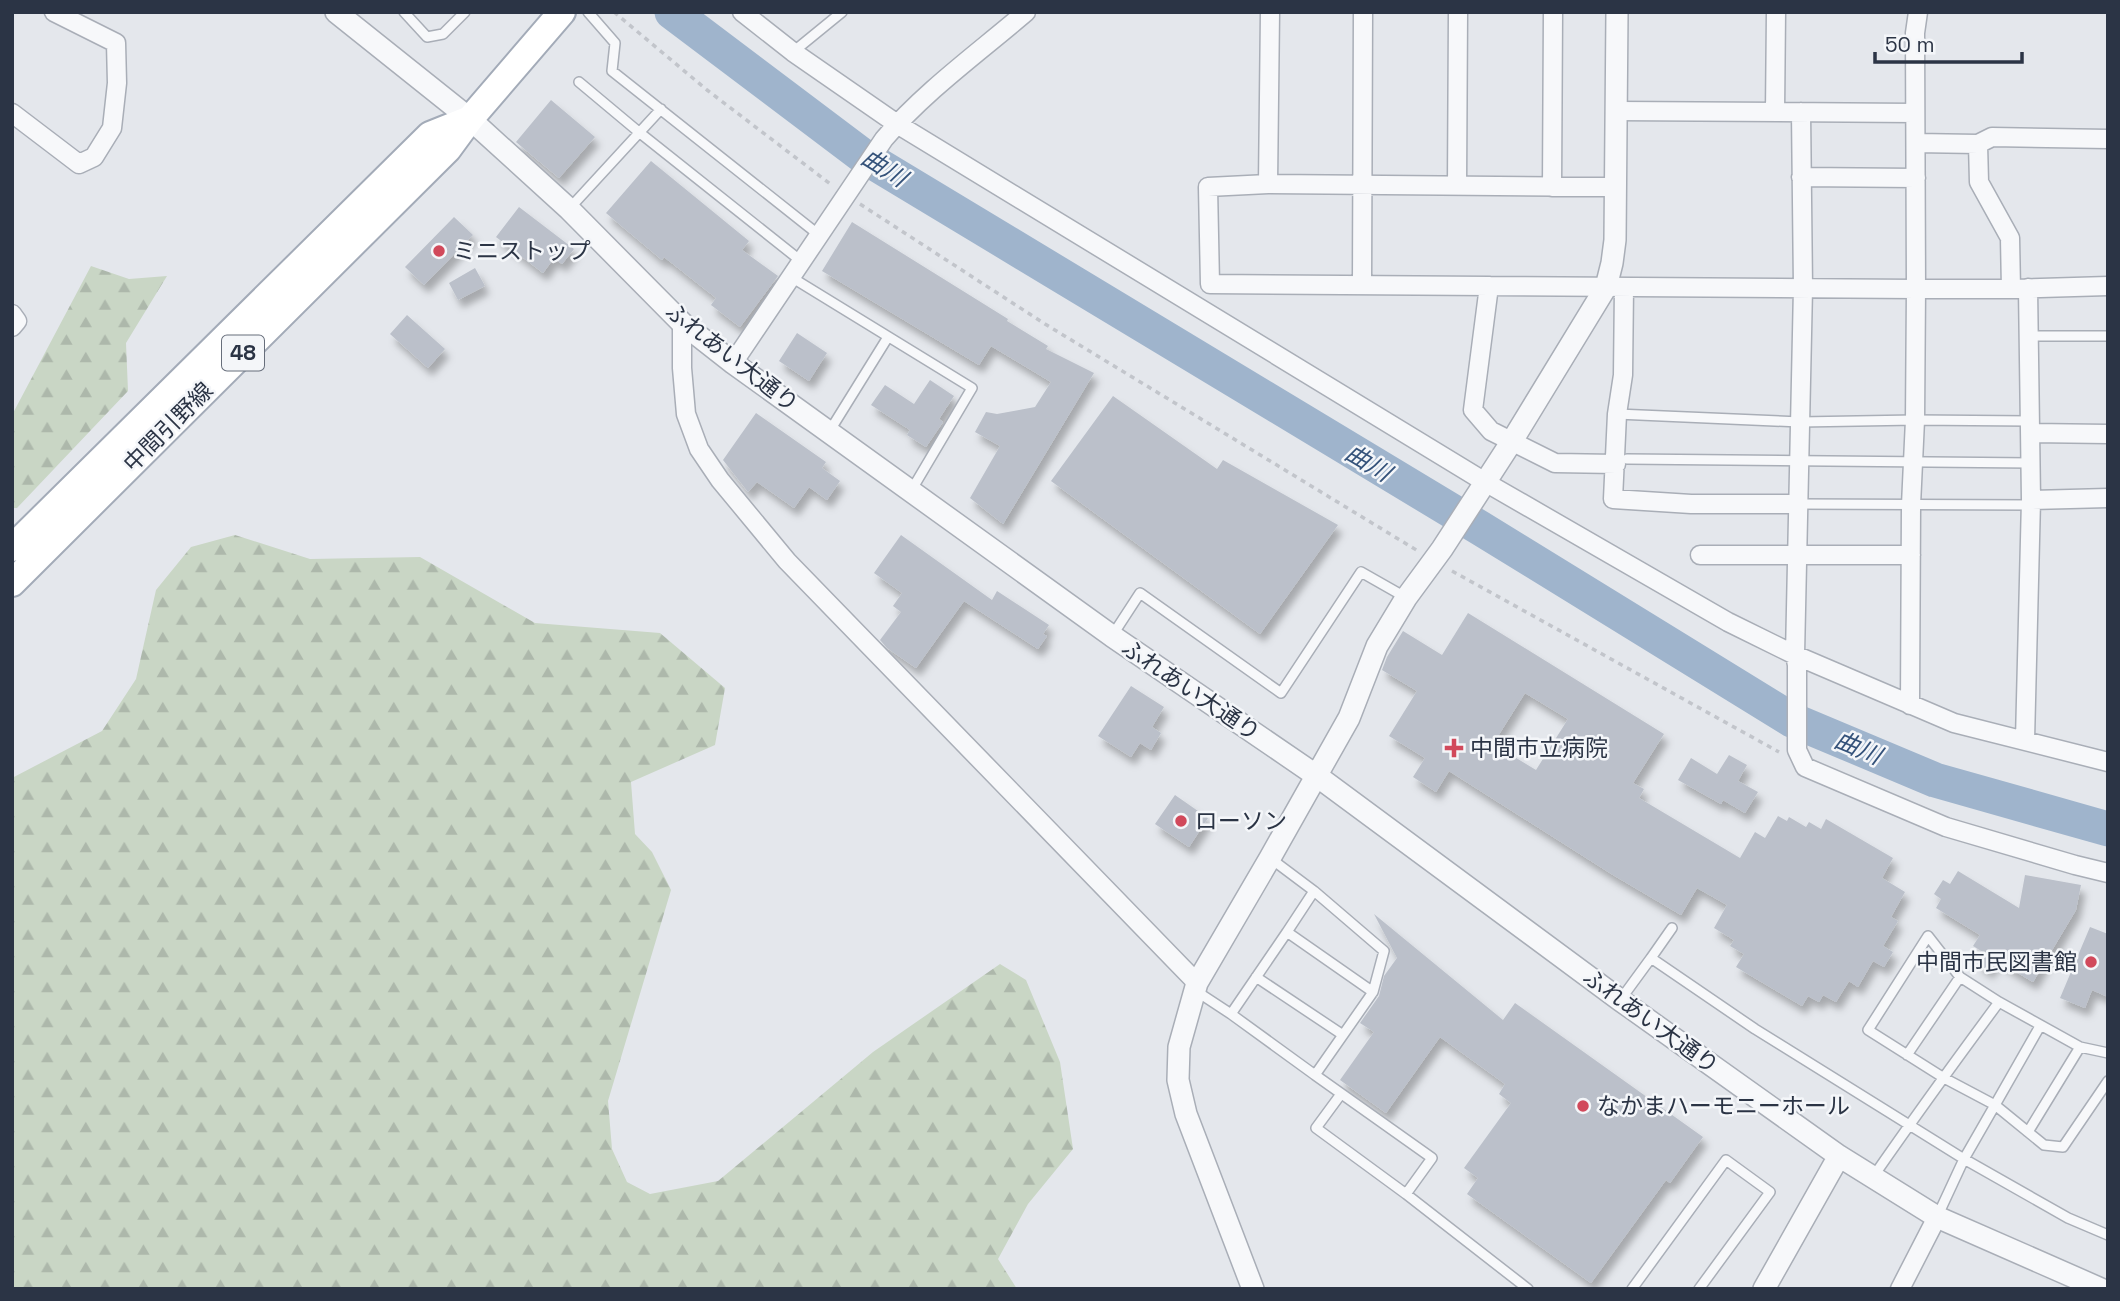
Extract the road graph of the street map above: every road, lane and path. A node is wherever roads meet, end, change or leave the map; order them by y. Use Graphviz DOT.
graph roads {
  1 [pos="54,12"];
  2 [pos="336,12"];
  3 [pos="404,12"];
  4 [pos="466,12"];
  5 [pos="562,12"];
  6 [pos="587,12"];
  7 [pos="614,12"];
  8 [pos="743,12"];
  9 [pos="842,12"];
  10 [pos="1026,12"];
  11 [pos="1270,12"];
  12 [pos="1363,12"];
  13 [pos="1458,12"];
  14 [pos="1553,12"];
  15 [pos="1617,12"];
  16 [pos="1776,12"];
  17 [pos="1918,12"];
  18 [pos="793,52"];
  19 [pos="579,82"];
  20 [pos="661,109"];
  21 [pos="1617,111"];
  22 [pos="1775,112"];
  23 [pos="1801,112"];
  24 [pos="12,113"];
  25 [pos="1915,113"];
  26 [pos="470,120"];
  27 [pos="897,124"];
  28 [pos="640,133"];
  29 [pos="2108,139"];
  30 [pos="1916,143"];
  31 [pos="1978,144"];
  32 [pos="1801,177"];
  33 [pos="1916,178"];
  34 [pos="1268,184"];
  35 [pos="1362,185"];
  36 [pos="1457,186"];
  37 [pos="1552,187"];
  38 [pos="1616,187"];
  39 [pos="846,195"];
  40 [pos="569,209"];
  41 [pos="819,235"];
  42 [pos="802,261"];
  43 [pos="791,277"];
  44 [pos="1362,285"];
  45 [pos="1489,286"];
  46 [pos="2108,286"];
  47 [pos="1615,287"];
  48 [pos="1803,289"];
  49 [pos="1916,289"];
  50 [pos="2020,289"];
  51 [pos="12,314"];
  52 [pos="682,323"];
  53 [pos="12,327"];
  54 [pos="2029,336"];
  55 [pos="2108,336"];
  56 [pos="888,337"];
  57 [pos="733,363"];
  58 [pos="1617,414"];
  59 [pos="1915,420"];
  60 [pos="1800,422"];
  61 [pos="2030,427"];
  62 [pos="829,432"];
  63 [pos="2108,434"];
  64 [pos="1512,441"];
  65 [pos="1622,461"];
  66 [pos="1798,461"];
  67 [pos="1912,463"];
  68 [pos="2031,463"];
  69 [pos="1481,488"];
  70 [pos="911,491"];
  71 [pos="2108,498"];
  72 [pos="2031,503"];
  73 [pos="1798,505"];
  74 [pos="1911,505"];
  75 [pos="12,548"];
  76 [pos="1437,554"];
  77 [pos="1797,554"];
  78 [pos="1700,555"];
  79 [pos="1911,555"];
  80 [pos="12,583"];
  81 [pos="1406,598"];
  82 [pos="1112,636"];
  83 [pos="1796,660"];
  84 [pos="1910,705"];
  85 [pos="2025,740"];
  86 [pos="2108,762"];
  87 [pos="1805,766"];
  88 [pos="1317,776"];
  89 [pos="1270,858"];
  90 [pos="2108,873"];
  91 [pos="1314,891"];
  92 [pos="1672,928"];
  93 [pos="1287,932"];
  94 [pos="1651,958"];
  95 [pos="1256,977"];
  96 [pos="1960,977"];
  97 [pos="1196,987"];
  98 [pos="1373,992"];
  99 [pos="1620,1000"];
  100 [pos="1999,1002"];
  101 [pos="1231,1014"];
  102 [pos="2040,1026"];
  103 [pos="1343,1035"];
  104 [pos="2080,1046"];
  105 [pos="2108,1053"];
  106 [pos="1908,1055"];
  107 [pos="1315,1075"];
  108 [pos="1944,1078"];
  109 [pos="2108,1081"];
  110 [pos="1341,1094"];
  111 [pos="1995,1105"];
  112 [pos="1909,1125"];
  113 [pos="2028,1132"];
  114 [pos="1839,1156"];
  115 [pos="1964,1159"];
  116 [pos="1873,1177"];
  117 [pos="1406,1194"];
  118 [pos="1937,1217"];
  119 [pos="2108,1235"];
  120 [pos="1253,1289"];
  121 [pos="1528,1289"];
  122 [pos="1632,1289"];
  123 [pos="1699,1289"];
  124 [pos="1764,1289"];
  125 [pos="1900,1289"];
  126 [pos="2101,1289"];
  1 -- 24 [label="street"];
  2 -- 26 [label="street, ふれあい大通り"];
  3 -- 4 [label="lane"];
  5 -- 26 [label="main road, 中間引野線 / 48"];
  6 -- 20 [label="lane"];
  7 -- 39 [label="path"];
  8 -- 18 [label="street"];
  9 -- 18 [label="lane"];
  10 -- 27 [label="street"];
  11 -- 34 [label="street"];
  12 -- 35 [label="street"];
  13 -- 36 [label="street"];
  14 -- 37 [label="street"];
  15 -- 21 [label="street"];
  16 -- 22 [label="street"];
  17 -- 25 [label="street"];
  18 -- 27 [label="street"];
  19 -- 28 [label="lane"];
  20 -- 28 [label="lane"];
  20 -- 41 [label="lane"];
  21 -- 22 [label="street"];
  21 -- 38 [label="street"];
  22 -- 23 [label="street"];
  23 -- 25 [label="street"];
  23 -- 32 [label="street"];
  25 -- 30 [label="street"];
  26 -- 40 [label="street, ふれあい大通り"];
  26 -- 75 [label="main road, 中間引野線 / 48"];
  26 -- 80 [label="main road, 中間引野線 / 48"];
  27 -- 39 [label="street"];
  27 -- 69 [label="street"];
  28 -- 40 [label="lane"];
  28 -- 42 [label="lane"];
  29 -- 31 [label="street"];
  30 -- 31 [label="street"];
  30 -- 33 [label="street"];
  31 -- 50 [label="street"];
  32 -- 33 [label="street"];
  32 -- 48 [label="street"];
  33 -- 49 [label="street"];
  34 -- 35 [label="street"];
  34 -- 44 [label="street"];
  35 -- 36 [label="street"];
  35 -- 44 [label="street"];
  36 -- 37 [label="street"];
  37 -- 38 [label="street"];
  38 -- 47 [label="street"];
  39 -- 41 [label="street"];
  39 -- 76 [label="path"];
  40 -- 52 [label="street, ふれあい大通り"];
  41 -- 42 [label="street"];
  42 -- 43 [label="street"];
  43 -- 56 [label="lane"];
  43 -- 57 [label="street"];
  44 -- 45 [label="street"];
  45 -- 47 [label="street"];
  45 -- 64 [label="street"];
  46 -- 50 [label="street"];
  47 -- 48 [label="street"];
  47 -- 58 [label="street"];
  47 -- 64 [label="street"];
  48 -- 49 [label="street"];
  48 -- 60 [label="street"];
  49 -- 50 [label="street"];
  49 -- 59 [label="street"];
  50 -- 54 [label="street"];
  51 -- 53 [label="street"];
  52 -- 57 [label="street, ふれあい大通り"];
  52 -- 97 [label="street"];
  54 -- 55 [label="lane"];
  54 -- 61 [label="street"];
  56 -- 62 [label="lane"];
  56 -- 70 [label="lane"];
  57 -- 62 [label="street, ふれあい大通り"];
  58 -- 60 [label="lane"];
  58 -- 65 [label="street"];
  59 -- 60 [label="lane"];
  59 -- 61 [label="lane"];
  59 -- 67 [label="street"];
  60 -- 66 [label="street"];
  61 -- 63 [label="street"];
  61 -- 68 [label="street"];
  62 -- 70 [label="street, ふれあい大通り"];
  64 -- 65 [label="street"];
  64 -- 69 [label="street"];
  65 -- 66 [label="lane"];
  65 -- 73 [label="street"];
  66 -- 67 [label="lane"];
  66 -- 73 [label="street"];
  67 -- 68 [label="lane"];
  67 -- 74 [label="street"];
  68 -- 72 [label="street"];
  69 -- 76 [label="street"];
  69 -- 83 [label="street"];
  70 -- 82 [label="street, ふれあい大通り"];
  71 -- 72 [label="street"];
  72 -- 74 [label="lane"];
  72 -- 85 [label="street"];
  73 -- 74 [label="lane"];
  73 -- 77 [label="street"];
  74 -- 79 [label="street"];
  76 -- 81 [label="street"];
  76 -- 87 [label="path"];
  77 -- 78 [label="street"];
  77 -- 79 [label="street"];
  77 -- 83 [label="street"];
  79 -- 84 [label="street"];
  81 -- 82 [label="lane"];
  81 -- 88 [label="street"];
  82 -- 88 [label="street, ふれあい大通り"];
  83 -- 84 [label="street"];
  83 -- 87 [label="street"];
  84 -- 85 [label="street"];
  85 -- 86 [label="street"];
  87 -- 90 [label="street"];
  88 -- 89 [label="street"];
  88 -- 99 [label="street, ふれあい大通り"];
  89 -- 91 [label="lane"];
  89 -- 97 [label="street"];
  91 -- 93 [label="lane"];
  91 -- 98 [label="lane"];
  92 -- 94 [label="lane"];
  93 -- 95 [label="lane"];
  93 -- 98 [label="lane"];
  94 -- 99 [label="lane"];
  94 -- 112 [label="lane"];
  95 -- 101 [label="lane"];
  95 -- 103 [label="lane"];
  96 -- 100 [label="lane"];
  96 -- 106 [label="lane"];
  96 -- 106 [label="lane"];
  97 -- 101 [label="lane"];
  97 -- 120 [label="street"];
  98 -- 103 [label="lane"];
  99 -- 114 [label="street, ふれあい大通り"];
  100 -- 102 [label="lane"];
  100 -- 108 [label="lane"];
  101 -- 107 [label="lane"];
  102 -- 104 [label="lane"];
  102 -- 111 [label="lane"];
  103 -- 107 [label="lane"];
  104 -- 105 [label="lane"];
  104 -- 113 [label="lane"];
  106 -- 108 [label="lane"];
  107 -- 110 [label="lane"];
  108 -- 111 [label="lane"];
  108 -- 112 [label="lane"];
  109 -- 113 [label="lane"];
  110 -- 117 [label="lane"];
  110 -- 117 [label="lane"];
  111 -- 113 [label="lane"];
  111 -- 115 [label="lane"];
  112 -- 115 [label="lane"];
  112 -- 116 [label="lane"];
  114 -- 116 [label="street, ふれあい大通り"];
  114 -- 124 [label="street"];
  115 -- 118 [label="lane"];
  115 -- 119 [label="lane"];
  116 -- 118 [label="street, ふれあい大通り"];
  117 -- 121 [label="lane"];
  118 -- 125 [label="street"];
  118 -- 126 [label="street, ふれあい大通り"];
  122 -- 123 [label="lane"];
}
